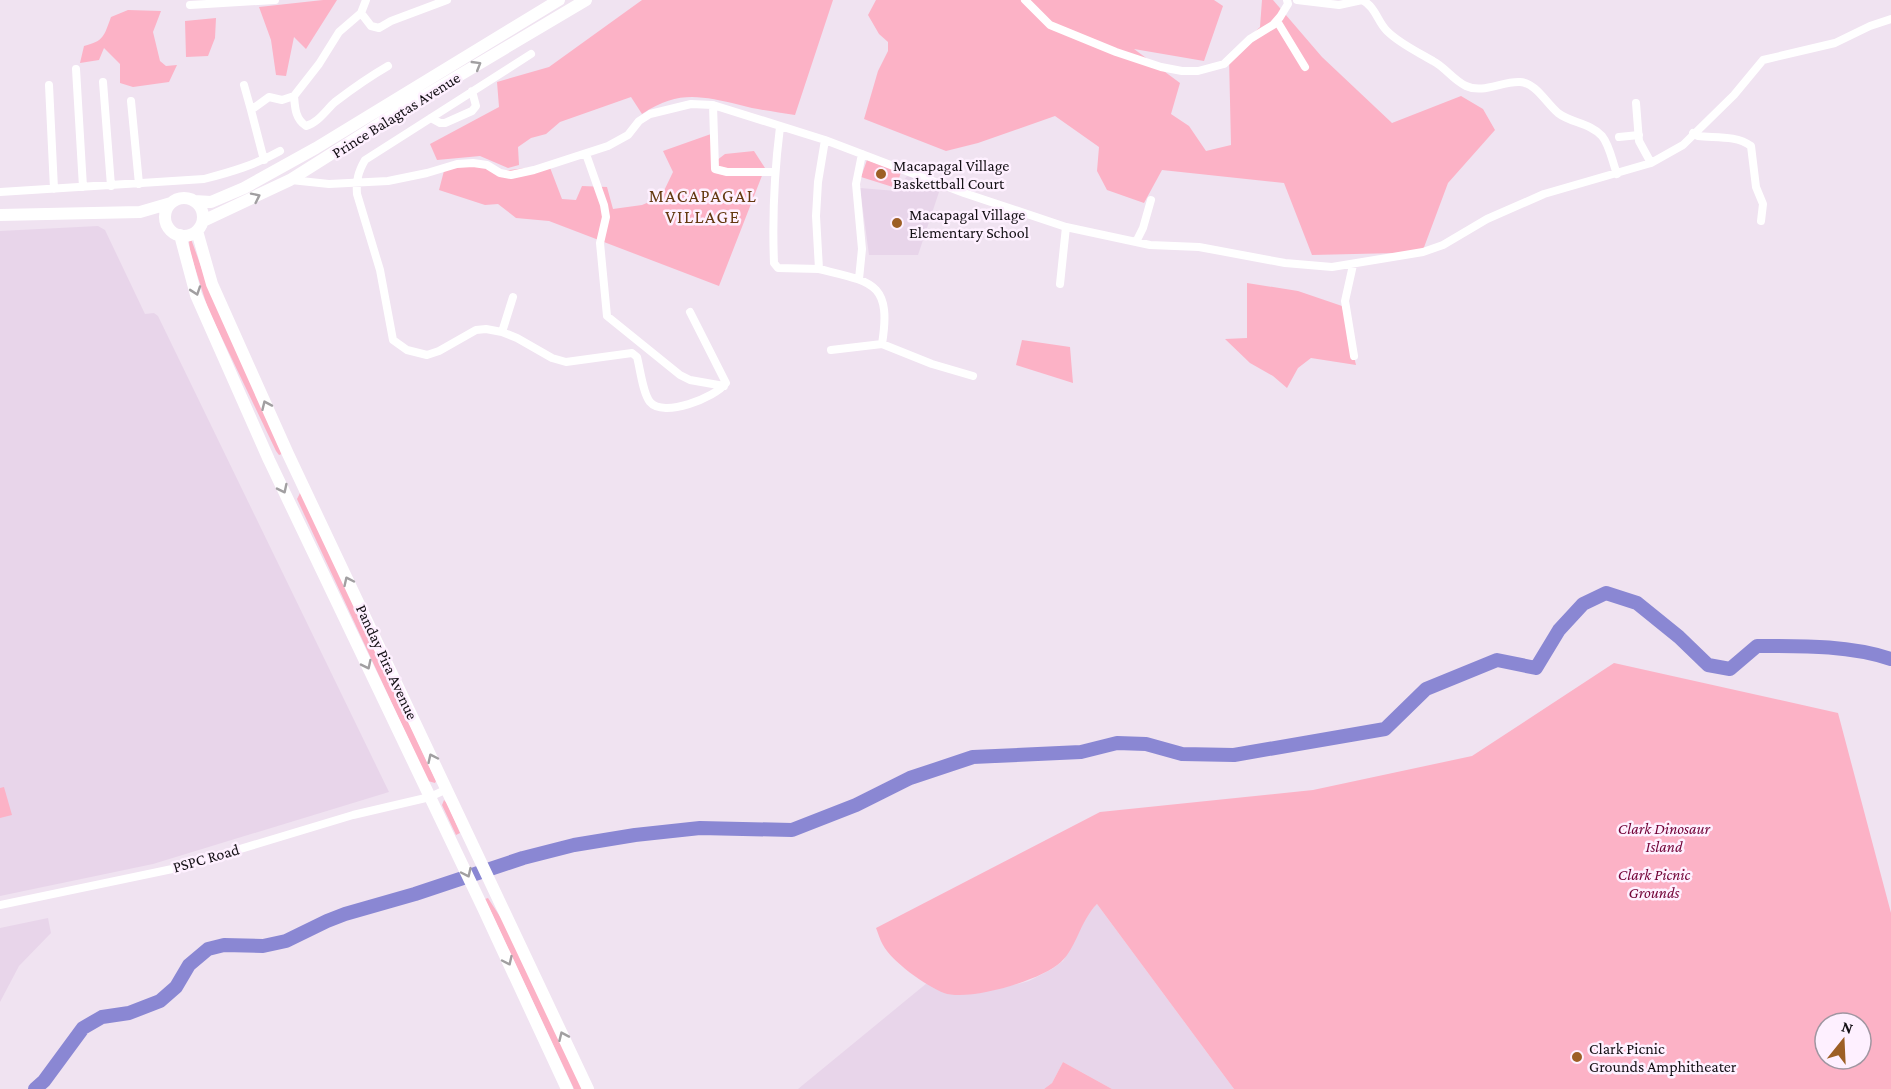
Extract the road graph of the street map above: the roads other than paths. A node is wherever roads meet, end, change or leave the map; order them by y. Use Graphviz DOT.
graph roads {
  1 [pos="275,0"];
  2 [pos="366,0"];
  3 [pos="447,0"];
  4 [pos="559,0"];
  5 [pos="586,0"];
  6 [pos="1025,0"];
  7 [pos="1287,0"];
  8 [pos="1296,0"];
  9 [pos="1362,0"];
  10 [pos="190,5"];
  11 [pos="361,13"];
  12 [pos="1891,19"];
  13 [pos="1277,21"];
  14 [pos="531,54"];
  15 [pos="388,66"];
  16 [pos="1305,67"];
  17 [pos="76,69"];
  18 [pos="103,82"];
  19 [pos="49,85"];
  20 [pos="244,86"];
  21 [pos="472,91"];
  22 [pos="294,96"];
  23 [pos="131,101"];
  24 [pos="1636,103"];
  25 [pos="713,105"];
  26 [pos="251,110"];
  27 [pos="431,118"];
  28 [pos="780,127"];
  29 [pos="1693,134"];
  30 [pos="1639,135"];
  31 [pos="1619,137"];
  32 [pos="825,140"];
  33 [pos="280,151"];
  34 [pos="586,154"];
  35 [pos="862,154"];
  36 [pos="264,160"];
  37 [pos="1651,163"];
  38 [pos="774,172"];
  39 [pos="1617,174"];
  40 [pos="290,180"];
  41 [pos="356,183"];
  42 [pos="139,184"];
  43 [pos="111,186"];
  44 [pos="83,187"];
  45 [pos="54,189"];
  46 [pos="0,192"];
  47 [pos="1151,200"];
  48 [pos="194,201"];
  49 [pos="171,203"];
  50 [pos="140,212"];
  51 [pos="0,215"];
  52 [pos="1761,221"];
  53 [pos="167,225"];
  54 [pos="200,226"];
  55 [pos="1066,227"];
  56 [pos="180,235"];
  57 [pos="1136,242"];
  58 [pos="1353,265"];
  59 [pos="819,268"];
  60 [pos="859,279"];
  61 [pos="1060,284"];
  62 [pos="513,297"];
  63 [pos="690,312"];
  64 [pos="502,332"];
  65 [pos="882,344"];
  66 [pos="831,350"];
  67 [pos="1354,356"];
  68 [pos="973,376"];
  69 [pos="724,386"];
  70 [pos="288,454"];
  71 [pos="269,460"];
  72 [pos="445,785"];
  73 [pos="428,792"];
  74 [pos="0,905"];
  75 [pos="567,1089"];
  76 [pos="588,1089"];
  1 -- 10 [label="street"];
  2 -- 11 [label="street"];
  3 -- 11 [label="street"];
  4 -- 48 [label="main road, Prince Balagtas Avenue"];
  40 -- 5 [label="main road, Prince Balagtas Avenue, one-way"];
  6 -- 13 [label="street"];
  7 -- 13 [label="street"];
  8 -- 9 [label="street"];
  9 -- 39 [label="street"];
  11 -- 22 [label="street"];
  12 -- 29 [label="street"];
  13 -- 16 [label="street"];
  14 -- 21 [label="street"];
  15 -- 22 [label="street"];
  17 -- 44 [label="street"];
  18 -- 43 [label="street"];
  19 -- 45 [label="street"];
  20 -- 26 [label="street"];
  21 -- 27 [label="street"];
  21 -- 27 [label="street"];
  22 -- 26 [label="street"];
  23 -- 42 [label="street"];
  24 -- 30 [label="street"];
  25 -- 28 [label="street"];
  25 -- 34 [label="street"];
  25 -- 38 [label="street"];
  26 -- 36 [label="street"];
  27 -- 41 [label="street"];
  28 -- 32 [label="street"];
  28 -- 38 [label="street"];
  29 -- 37 [label="street"];
  29 -- 52 [label="street"];
  30 -- 31 [label="street"];
  30 -- 37 [label="street"];
  32 -- 35 [label="street"];
  32 -- 59 [label="street"];
  33 -- 36 [label="street"];
  34 -- 41 [label="street"];
  34 -- 69 [label="street"];
  35 -- 55 [label="street"];
  35 -- 60 [label="street"];
  36 -- 42 [label="street"];
  37 -- 39 [label="street"];
  38 -- 59 [label="street"];
  39 -- 58 [label="street"];
  40 -- 41 [label="street"];
  54 -- 40 [label="main road, Prince Balagtas Avenue, one-way"];
  41 -- 64 [label="street"];
  42 -- 43 [label="street"];
  43 -- 44 [label="street"];
  44 -- 45 [label="street"];
  45 -- 46 [label="street"];
  47 -- 57 [label="street"];
  48 -- 49 [label="main road"];
  48 -- 54 [label="main road"];
  49 -- 50 [label="main road"];
  49 -- 53 [label="main road"];
  50 -- 51 [label="main road"];
  50 -- 53 [label="main road"];
  53 -- 56 [label="main road"];
  54 -- 56 [label="main road"];
  70 -- 54 [label="main road, Panday Pira Avenue, one-way"];
  55 -- 57 [label="street"];
  55 -- 61 [label="street"];
  56 -- 71 [label="main road, Panday Pira Avenue, one-way"];
  57 -- 58 [label="street"];
  58 -- 67 [label="street"];
  59 -- 60 [label="street"];
  60 -- 65 [label="street"];
  62 -- 64 [label="street"];
  63 -- 69 [label="street"];
  64 -- 69 [label="street"];
  65 -- 66 [label="street"];
  65 -- 68 [label="street"];
  70 -- 71 [label="main road"];
  72 -- 70 [label="main road, Panday Pira Avenue, one-way"];
  71 -- 73 [label="main road, Panday Pira Avenue, one-way"];
  72 -- 73 [label="street, PSPC Road"];
  76 -- 72 [label="main road, Panday Pira Avenue, one-way"];
  73 -- 74 [label="street, PSPC Road"];
  73 -- 75 [label="main road, Panday Pira Avenue, one-way"];
}
